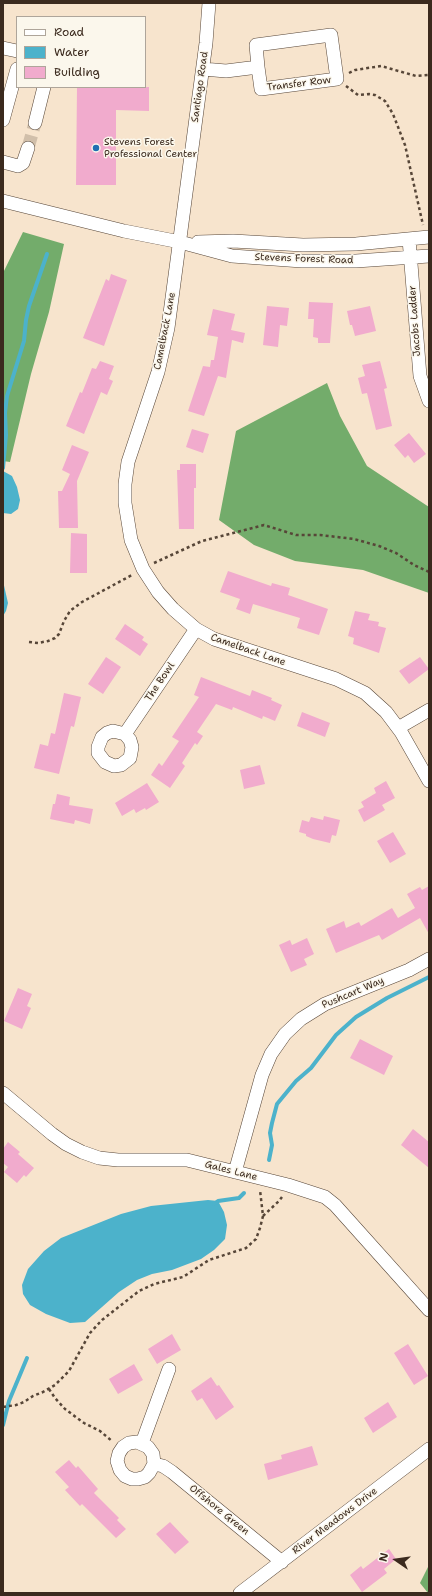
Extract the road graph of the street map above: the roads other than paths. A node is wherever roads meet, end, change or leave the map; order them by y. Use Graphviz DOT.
graph roads {
  1 [pos="209,3"];
  2 [pos="3,48"];
  3 [pos="16,51"];
  4 [pos="258,67"];
  5 [pos="203,70"];
  6 [pos="16,72"];
  7 [pos="44,88"];
  8 [pos="3,116"];
  9 [pos="35,123"];
  10 [pos="28,148"];
  11 [pos="3,162"];
  12 [pos="3,201"];
  13 [pos="427,237"];
  14 [pos="409,239"];
  15 [pos="180,242"];
  16 [pos="429,256"];
  17 [pos="410,259"];
  18 [pos="429,401"];
  19 [pos="196,629"];
  20 [pos="429,710"];
  21 [pos="398,728"];
  22 [pos="125,734"];
  23 [pos="429,781"];
  24 [pos="429,959"];
  25 [pos="3,1093"];
  26 [pos="235,1172"];
  27 [pos="429,1310"];
  28 [pos="169,1369"];
  29 [pos="142,1443"];
  30 [pos="429,1449"];
  31 [pos="154,1464"];
  32 [pos="282,1562"];
  33 [pos="240,1593"];
  1 -- 5 [label="street, Santiago Road"];
  2 -- 3 [label="street"];
  4 -- 4 [label="street, Transfer Row"];
  4 -- 5 [label="street"];
  5 -- 15 [label="street, Santiago Road"];
  6 -- 8 [label="street"];
  7 -- 9 [label="street"];
  10 -- 11 [label="street"];
  12 -- 15 [label="street, Stevens Forest Road"];
  13 -- 14 [label="street, Stevens Forest Road"];
  14 -- 15 [label="street, Stevens Forest Road"];
  14 -- 17 [label="street, Jacobs Ladder"];
  15 -- 17 [label="street, Stevens Forest Road"];
  15 -- 19 [label="street, Camelback Lane"];
  16 -- 17 [label="street, Stevens Forest Road"];
  17 -- 18 [label="street, Jacobs Ladder"];
  19 -- 21 [label="street, Camelback Lane"];
  19 -- 22 [label="street, The Bowl"];
  20 -- 21 [label="street"];
  21 -- 23 [label="street, Camelback Lane"];
  24 -- 26 [label="street, Pushcart Way"];
  25 -- 26 [label="street, Gales Lane"];
  26 -- 27 [label="street, Gales Lane"];
  28 -- 29 [label="street"];
  29 -- 31 [label="street"];
  29 -- 31 [label="street"];
  30 -- 32 [label="street, River Meadows Drive"];
  31 -- 32 [label="street, Offshore Green"];
  32 -- 33 [label="street, River Meadows Drive"];
}
